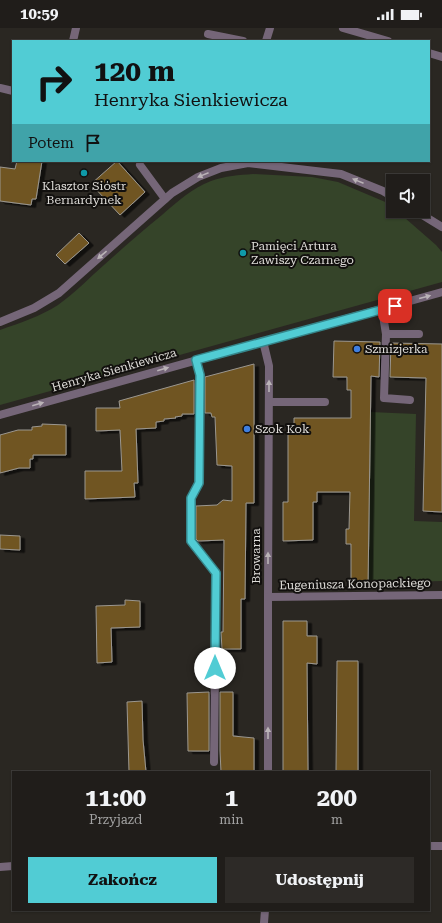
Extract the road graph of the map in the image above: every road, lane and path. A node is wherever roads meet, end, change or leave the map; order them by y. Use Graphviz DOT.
graph roads {
  1 [pos="76,28"];
  2 [pos="270,28"];
  3 [pos="343,28"];
  4 [pos="208,34"];
  5 [pos="73,40"];
  6 [pos="238,40"];
  7 [pos="266,40"];
  8 [pos="385,40"];
  9 [pos="430,53"];
  10 [pos="442,57"];
  11 [pos="0,88"];
  12 [pos="12,91"];
  13 [pos="248,162"];
  14 [pos="140,164"];
  15 [pos="386,193"];
  16 [pos="165,199"];
  17 [pos="427,218"];
  18 [pos="442,227"];
  19 [pos="442,292"];
  20 [pos="382,310"];
  21 [pos="0,322"];
  22 [pos="386,334"];
  23 [pos="419,334"];
  24 [pos="263,341"];
  25 [pos="196,360"];
  26 [pos="410,400"];
  27 [pos="269,402"];
  28 [pos="325,402"];
  29 [pos="0,415"];
  30 [pos="442,595"];
  31 [pos="268,597"];
  32 [pos="214,762"];
  33 [pos="268,771"];
  34 [pos="430,846"];
  35 [pos="442,846"];
  36 [pos="12,866"];
  37 [pos="0,868"];
  38 [pos="265,911"];
  39 [pos="264,923"];
  1 -- 5 [label="street"];
  2 -- 7 [label="street"];
  3 -- 8 [label="street"];
  4 -- 6 [label="street"];
  9 -- 10 [label="street"];
  11 -- 12 [label="street"];
  15 -- 13 [label="street, one-way"];
  13 -- 16 [label="street, one-way"];
  14 -- 16 [label="street"];
  16 -- 21 [label="street, one-way"];
  17 -- 18 [label="street"];
  20 -- 19 [label="street, Henryka Sienkiewicza, one-way"];
  20 -- 22 [label="street"];
  20 -- 24 [label="street, Henryka Sienkiewicza"];
  22 -- 23 [label="street"];
  22 -- 26 [label="street"];
  24 -- 25 [label="street, Henryka Sienkiewicza"];
  27 -- 24 [label="street, Browarna, one-way"];
  29 -- 25 [label="street, Henryka Sienkiewicza, one-way"];
  25 -- 32 [label="street"];
  27 -- 28 [label="street"];
  31 -- 27 [label="street, Browarna, one-way"];
  30 -- 31 [label="street, Eugeniusza Konopackiego"];
  33 -- 31 [label="street, Browarna, one-way"];
  34 -- 35 [label="street"];
  36 -- 37 [label="street"];
  38 -- 39 [label="street"];
}
